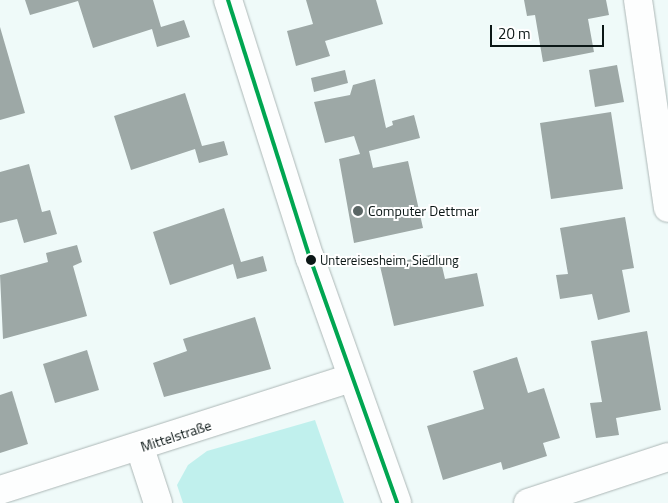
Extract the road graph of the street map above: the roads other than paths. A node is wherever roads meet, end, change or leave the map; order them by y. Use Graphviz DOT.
graph roads {
  1 [pos="228,0"];
  2 [pos="638,0"];
  3 [pos="668,208"];
  4 [pos="351,378"];
  5 [pos="140,448"];
  6 [pos="668,457"];
  7 [pos="0,490"];
  8 [pos="158,503"];
  9 [pos="397,503"];
  10 [pos="528,503"];
  1 -- 4 [label="street"];
  2 -- 3 [label="street"];
  4 -- 5 [label="street, Mittelstraße"];
  4 -- 9 [label="street"];
  5 -- 7 [label="street, Mittelstraße"];
  5 -- 8 [label="street"];
  6 -- 10 [label="street"];
}
